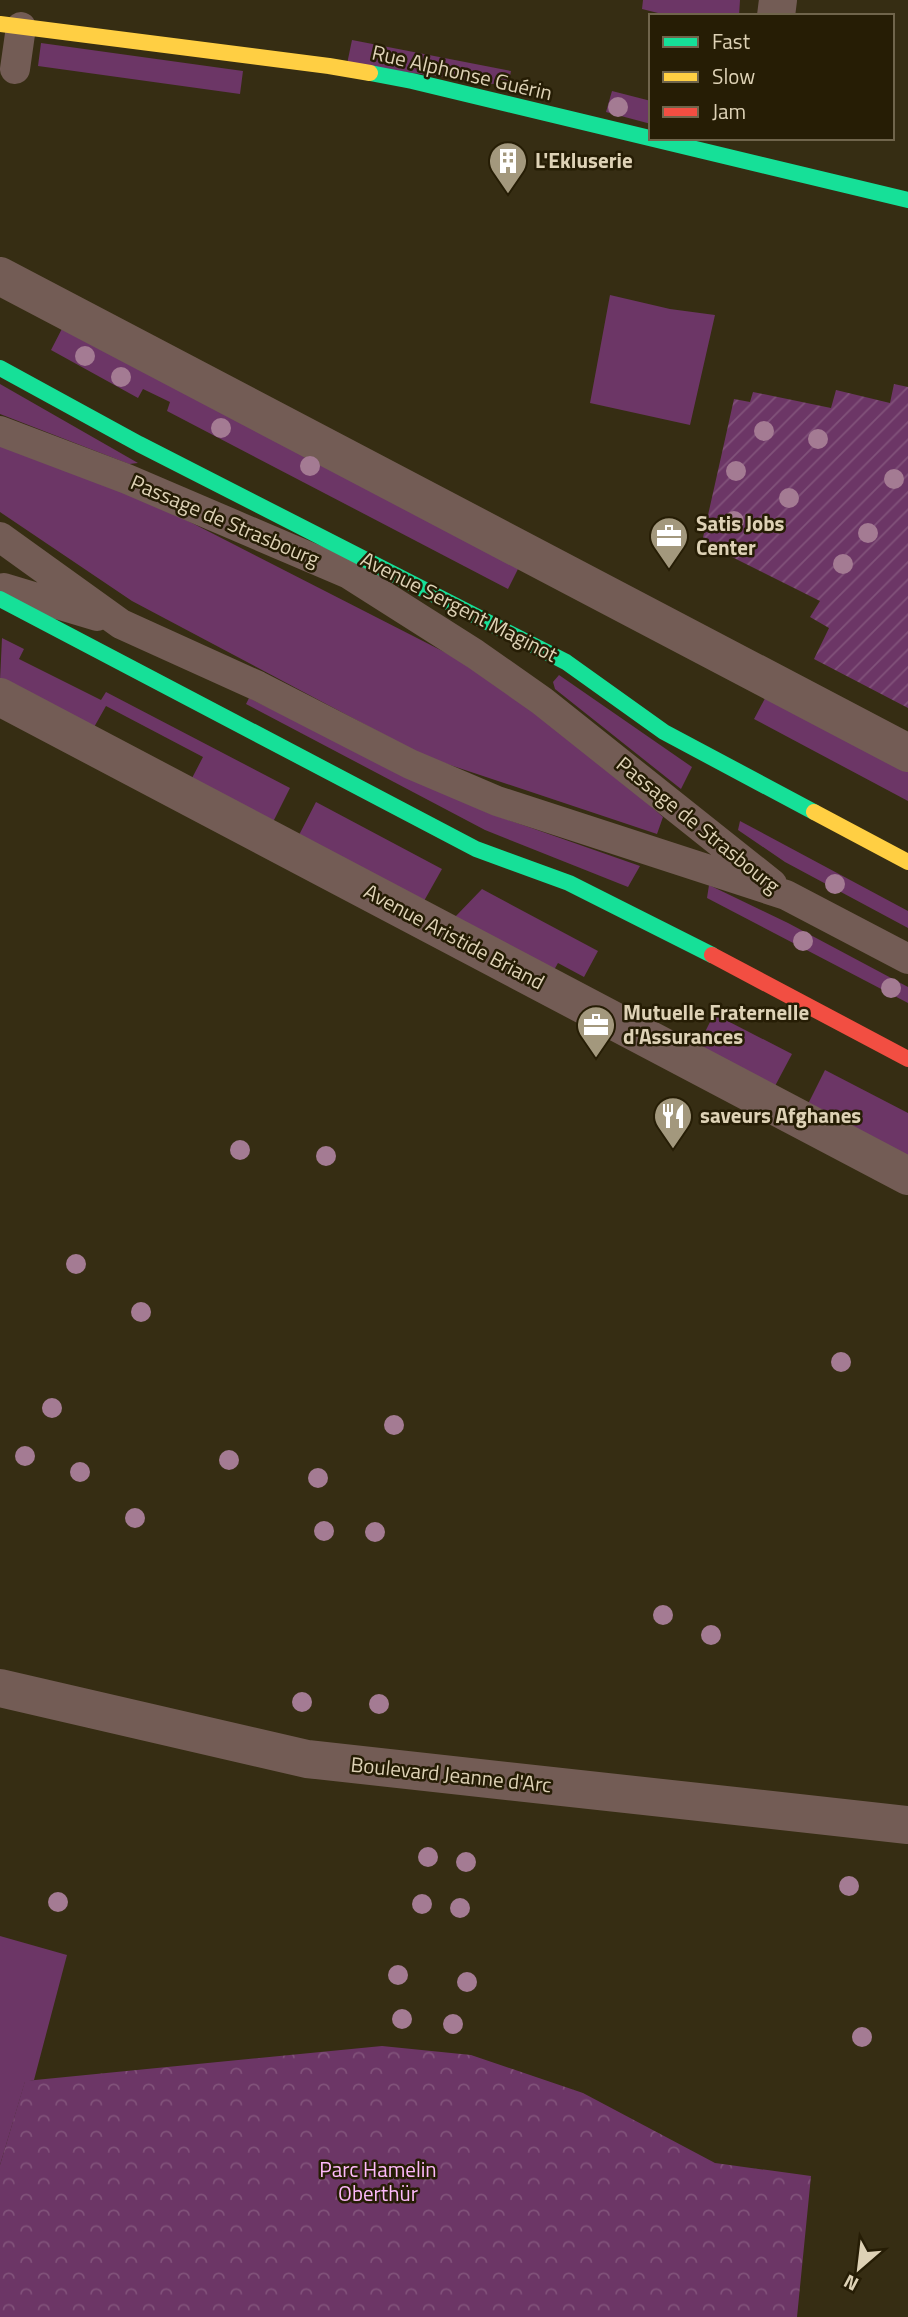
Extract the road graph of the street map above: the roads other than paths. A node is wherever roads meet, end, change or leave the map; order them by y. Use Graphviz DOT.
graph roads {
  1 [pos="10,25"];
  2 [pos="15,69"];
  3 [pos="649,129"];
  4 [pos="704,140"];
  5 [pos="757,151"];
  6 [pos="908,200"];
  7 [pos="0,276"];
  8 [pos="0,368"];
  9 [pos="0,431"];
  10 [pos="139,444"];
  11 [pos="0,537"];
  12 [pos="349,575"];
  13 [pos="0,587"];
  14 [pos="0,599"];
  15 [pos="490,622"];
  16 [pos="121,624"];
  17 [pos="0,697"];
  18 [pos="236,723"];
  19 [pos="908,753"];
  20 [pos="908,862"];
  21 [pos="786,895"];
  22 [pos="908,959"];
  23 [pos="908,1059"];
  24 [pos="908,1176"];
  25 [pos="0,1688"];
  26 [pos="908,1825"];
  1 -- 2 [label="lane"];
  1 -- 3 [label="main road, Rue Alphonse Guérin"];
  4 -- 5 [label="main road, Rue Alphonse Guérin"];
  5 -- 6 [label="main road, Rue Alphonse Guérin"];
  7 -- 19 [label="street"];
  8 -- 10 [label="main road, Avenue Sergent Maginot"];
  9 -- 12 [label="lane, Passage de Strasbourg"];
  10 -- 12 [label="lane"];
  10 -- 15 [label="main road, Avenue Sergent Maginot"];
  11 -- 16 [label="lane, Passage de Strasbourg"];
  12 -- 15 [label="lane"];
  12 -- 21 [label="lane, Passage de Strasbourg"];
  13 -- 16 [label="lane"];
  14 -- 18 [label="main road"];
  15 -- 20 [label="main road, Avenue Sergent Maginot"];
  16 -- 18 [label="lane"];
  16 -- 21 [label="lane, Passage de Strasbourg"];
  17 -- 24 [label="street, Avenue Aristide Briand"];
  18 -- 23 [label="main road"];
  21 -- 22 [label="lane"];
  25 -- 26 [label="street, Boulevard Jeanne d'Arc"];
}
